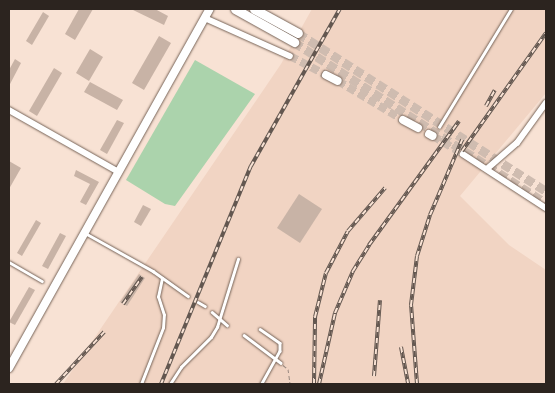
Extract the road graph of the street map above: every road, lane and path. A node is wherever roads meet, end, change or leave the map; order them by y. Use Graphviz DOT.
graph roads {
  1 [pos="210,9"];
  2 [pos="234,9"];
  3 [pos="254,9"];
  4 [pos="511,9"];
  5 [pos="205,18"];
  6 [pos="290,56"];
  7 [pos="326,75"];
  8 [pos="338,81"];
  9 [pos="546,103"];
  10 [pos="9,110"];
  11 [pos="404,120"];
  12 [pos="439,127"];
  13 [pos="418,128"];
  14 [pos="464,154"];
  15 [pos="488,168"];
  16 [pos="118,172"];
  17 [pos="546,208"];
  18 [pos="83,232"];
  19 [pos="238,259"];
  20 [pos="9,262"];
  21 [pos="162,278"];
  22 [pos="42,281"];
  23 [pos="188,296"];
  24 [pos="198,302"];
  25 [pos="205,306"];
  26 [pos="212,312"];
  27 [pos="219,318"];
  28 [pos="227,325"];
  29 [pos="260,329"];
  30 [pos="244,335"];
  31 [pos="275,360"];
  32 [pos="281,363"];
  33 [pos="9,368"];
  34 [pos="141,384"];
  35 [pos="170,384"];
  36 [pos="262,384"];
  37 [pos="290,384"];
  1 -- 5 [label="street"];
  2 -- 3 [label="main road"];
  4 -- 12 [label="lane"];
  5 -- 6 [label="street"];
  5 -- 16 [label="street"];
  7 -- 8 [label="street"];
  9 -- 15 [label="street"];
  10 -- 16 [label="street"];
  11 -- 13 [label="street"];
  14 -- 15 [label="street"];
  15 -- 17 [label="street"];
  16 -- 18 [label="street"];
  18 -- 21 [label="lane"];
  18 -- 33 [label="street"];
  19 -- 27 [label="lane"];
  20 -- 22 [label="lane"];
  21 -- 23 [label="lane"];
  21 -- 34 [label="lane"];
  24 -- 25 [label="lane"];
  26 -- 27 [label="lane"];
  27 -- 28 [label="lane"];
  27 -- 35 [label="lane"];
  29 -- 31 [label="lane"];
  30 -- 31 [label="lane"];
  31 -- 32 [label="lane"];
  31 -- 36 [label="lane"];
  32 -- 37 [label="path"];
}
